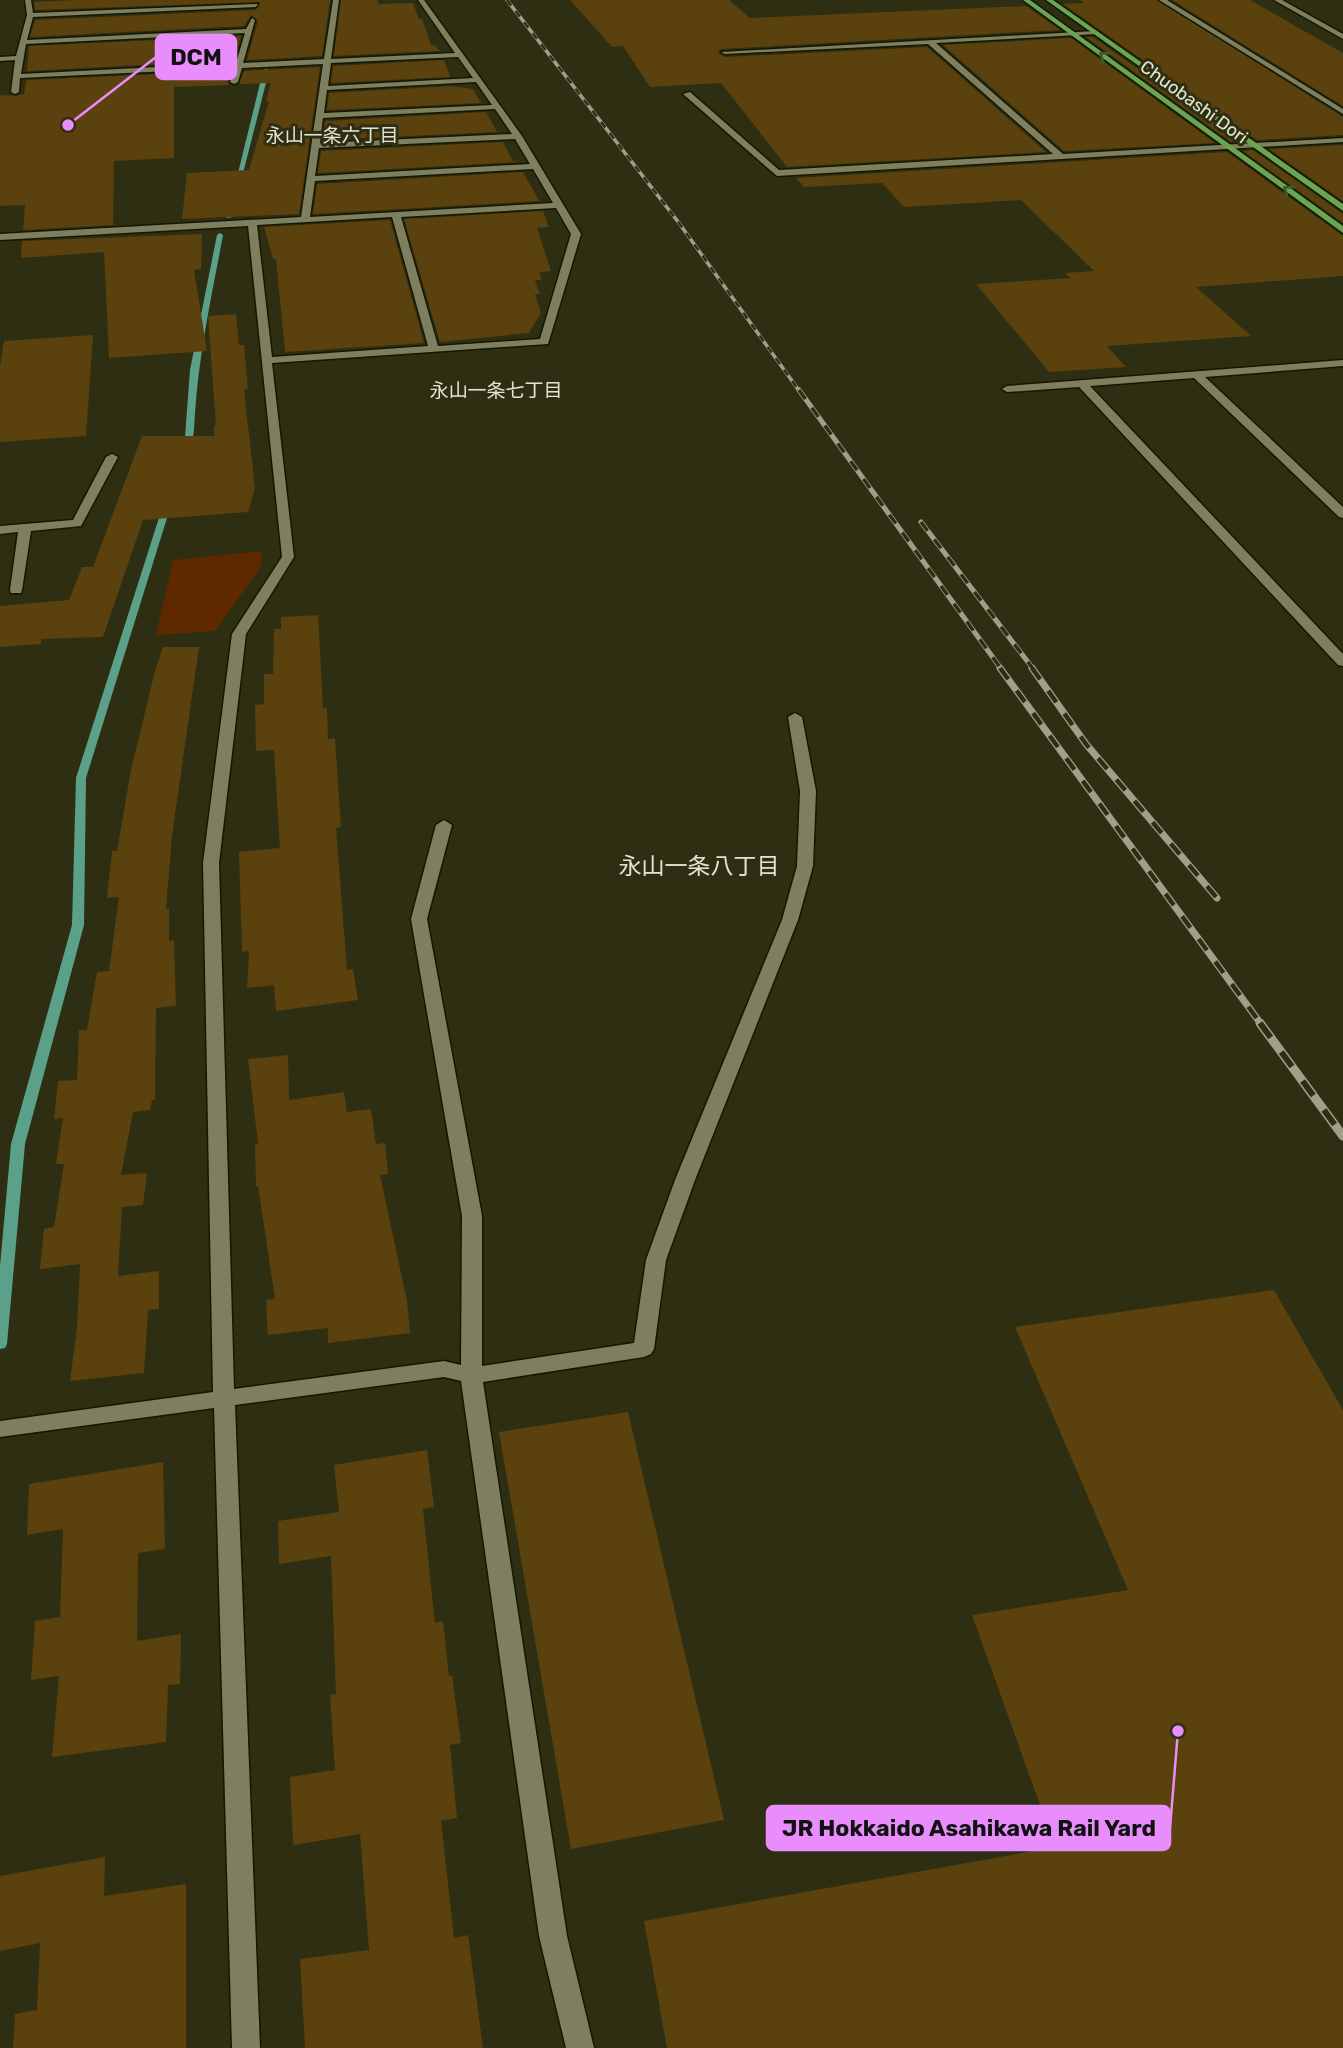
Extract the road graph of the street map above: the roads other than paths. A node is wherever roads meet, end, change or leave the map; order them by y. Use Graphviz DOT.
graph roads {
  1 [pos="28,0"];
  2 [pos="336,0"];
  3 [pos="421,0"];
  4 [pos="1026,0"];
  5 [pos="1049,0"];
  6 [pos="1163,0"];
  7 [pos="1277,0"];
  8 [pos="257,3"];
  9 [pos="30,15"];
  10 [pos="249,31"];
  11 [pos="1096,33"];
  12 [pos="1073,34"];
  13 [pos="1343,37"];
  14 [pos="23,42"];
  15 [pos="930,42"];
  16 [pos="725,52"];
  17 [pos="460,55"];
  18 [pos="19,58"];
  19 [pos="0,59"];
  20 [pos="328,62"];
  21 [pos="240,66"];
  22 [pos="17,76"];
  23 [pos="478,80"];
  24 [pos="233,82"];
  25 [pos="325,88"];
  26 [pos="15,92"];
  27 [pos="687,94"];
  28 [pos="497,107"];
  29 [pos="1343,113"];
  30 [pos="320,116"];
  31 [pos="518,136"];
  32 [pos="1343,140"];
  33 [pos="1254,145"];
  34 [pos="315,146"];
  35 [pos="1228,146"];
  36 [pos="1060,156"];
  37 [pos="535,166"];
  38 [pos="311,179"];
  39 [pos="561,205"];
  40 [pos="1343,208"];
  41 [pos="396,214"];
  42 [pos="305,220"];
  43 [pos="253,223"];
  44 [pos="1343,230"];
  45 [pos="0,237"];
  46 [pos="434,349"];
  47 [pos="267,360"];
  48 [pos="1343,363"];
  49 [pos="1197,375"];
  50 [pos="1081,383"];
  51 [pos="1007,389"];
  52 [pos="112,457"];
  53 [pos="1343,514"];
  54 [pos="25,527"];
  55 [pos="0,530"];
  56 [pos="16,590"];
  57 [pos="1343,662"];
  58 [pos="795,717"];
  59 [pos="444,825"];
  60 [pos="471,1376"];
  61 [pos="224,1399"];
  62 [pos="0,1429"];
  63 [pos="246,2048"];
  64 [pos="580,2048"];
  1 -- 9 [label="street"];
  2 -- 20 [label="street"];
  3 -- 17 [label="street"];
  4 -- 12 [label="main road, Chuobashi Dori"];
  5 -- 11 [label="main road, Chuobashi Dori"];
  6 -- 29 [label="street"];
  7 -- 13 [label="street"];
  8 -- 9 [label="street"];
  8 -- 10 [label="street"];
  9 -- 14 [label="street"];
  10 -- 14 [label="street"];
  10 -- 21 [label="street"];
  11 -- 12 [label="street"];
  11 -- 33 [label="main road, Chuobashi Dori"];
  12 -- 15 [label="street"];
  35 -- 12 [label="main road, Chuobashi Dori, one-way"];
  14 -- 18 [label="street"];
  15 -- 16 [label="street"];
  15 -- 36 [label="street"];
  17 -- 20 [label="street"];
  17 -- 23 [label="street"];
  18 -- 19 [label="street"];
  18 -- 22 [label="street"];
  20 -- 21 [label="street"];
  20 -- 25 [label="street"];
  21 -- 22 [label="street"];
  21 -- 24 [label="street"];
  22 -- 26 [label="street"];
  23 -- 25 [label="street"];
  23 -- 28 [label="street"];
  25 -- 30 [label="street"];
  27 -- 36 [label="street"];
  28 -- 30 [label="street"];
  28 -- 31 [label="street"];
  30 -- 34 [label="street"];
  31 -- 34 [label="street"];
  31 -- 37 [label="street"];
  32 -- 33 [label="street"];
  33 -- 35 [label="street"];
  33 -- 40 [label="main road, Chuobashi Dori"];
  34 -- 38 [label="street"];
  35 -- 36 [label="street"];
  44 -- 35 [label="main road, Chuobashi Dori, one-way"];
  37 -- 38 [label="street"];
  37 -- 39 [label="street"];
  38 -- 42 [label="street"];
  39 -- 41 [label="street"];
  39 -- 46 [label="street"];
  41 -- 42 [label="street"];
  41 -- 46 [label="street"];
  42 -- 43 [label="street"];
  43 -- 45 [label="street"];
  43 -- 47 [label="street"];
  46 -- 47 [label="street"];
  47 -- 61 [label="street"];
  48 -- 49 [label="street"];
  49 -- 50 [label="street"];
  49 -- 53 [label="street"];
  50 -- 51 [label="street"];
  50 -- 57 [label="street"];
  52 -- 54 [label="street"];
  54 -- 55 [label="street"];
  54 -- 56 [label="street"];
  58 -- 60 [label="street"];
  59 -- 60 [label="street"];
  60 -- 61 [label="street"];
  60 -- 64 [label="street"];
  61 -- 62 [label="street"];
  61 -- 63 [label="street"];
}
